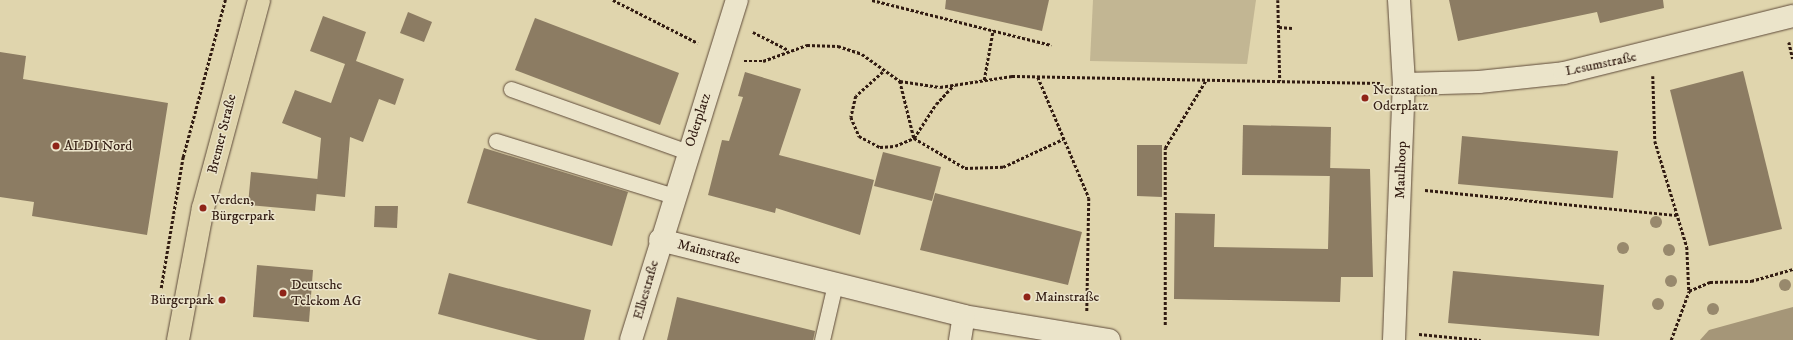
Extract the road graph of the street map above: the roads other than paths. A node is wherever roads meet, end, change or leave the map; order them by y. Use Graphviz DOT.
graph roads {
  1 [pos="259,0"];
  2 [pos="737,0"];
  3 [pos="1399,0"];
  4 [pos="1793,16"];
  5 [pos="1404,84"];
  6 [pos="511,89"];
  7 [pos="496,141"];
  8 [pos="688,152"];
  9 [pos="674,196"];
  10 [pos="660,240"];
  11 [pos="835,284"];
  12 [pos="964,316"];
  13 [pos="178,340"];
  14 [pos="631,340"];
  15 [pos="822,340"];
  16 [pos="960,340"];
  17 [pos="1109,340"];
  18 [pos="1394,340"];
  1 -- 13 [label="main road, Bremer Straße"];
  2 -- 8 [label="street, Oderplatz"];
  3 -- 5 [label="street, Maulhoop"];
  4 -- 5 [label="street, Lesumstraße"];
  5 -- 18 [label="street, Maulhoop"];
  6 -- 8 [label="lane"];
  7 -- 9 [label="lane"];
  8 -- 9 [label="street, Oderplatz"];
  9 -- 10 [label="street, Oderplatz"];
  10 -- 11 [label="street, Mainstraße"];
  10 -- 14 [label="street, Elbestraße"];
  11 -- 12 [label="street, Mainstraße"];
  11 -- 15 [label="lane"];
  12 -- 16 [label="street"];
  12 -- 17 [label="street, Mainstraße"];
}
